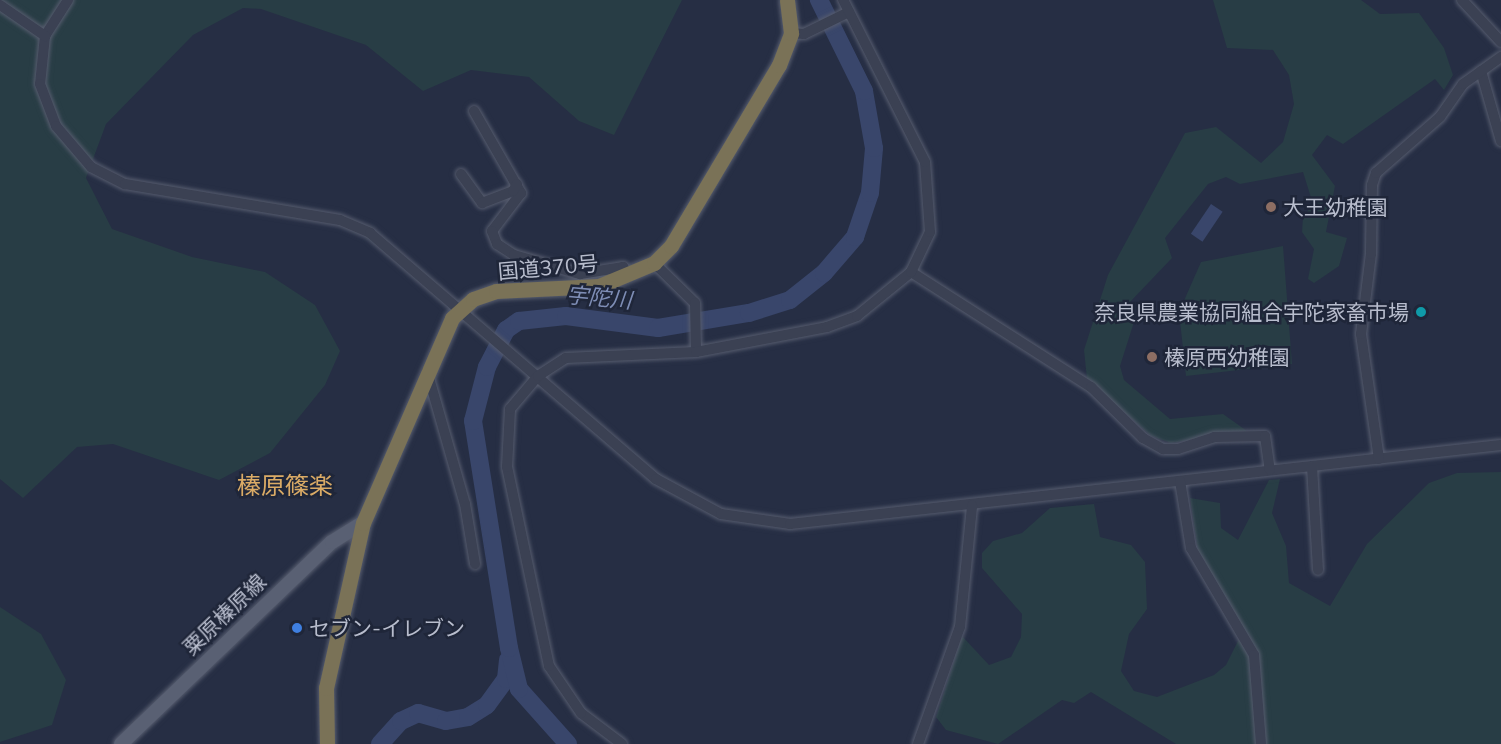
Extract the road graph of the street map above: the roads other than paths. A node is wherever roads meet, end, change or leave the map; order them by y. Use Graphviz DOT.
graph roads {
  1 [pos="68,0"];
  2 [pos="787,0"];
  3 [pos="843,0"];
  4 [pos="1462,0"];
  5 [pos="0,5"];
  6 [pos="847,12"];
  7 [pos="791,33"];
  8 [pos="45,36"];
  9 [pos="1501,42"];
  10 [pos="1501,57"];
  11 [pos="1481,71"];
  12 [pos="474,111"];
  13 [pos="1501,141"];
  14 [pos="461,174"];
  15 [pos="518,184"];
  16 [pos="654,263"];
  17 [pos="911,272"];
  18 [pos="629,276"];
  19 [pos="460,308"];
  20 [pos="696,349"];
  21 [pos="427,371"];
  22 [pos="536,374"];
  23 [pos="1501,445"];
  24 [pos="1379,459"];
  25 [pos="1312,466"];
  26 [pos="1270,471"];
  27 [pos="1180,482"];
  28 [pos="972,506"];
  29 [pos="363,523"];
  30 [pos="475,564"];
  31 [pos="1318,570"];
  32 [pos="121,744"];
  33 [pos="327,744"];
  34 [pos="622,744"];
  35 [pos="918,744"];
  36 [pos="1261,744"];
  1 -- 8 [label="street"];
  2 -- 7 [label="highway, 国道370号"];
  3 -- 6 [label="street"];
  4 -- 9 [label="street"];
  5 -- 8 [label="street"];
  6 -- 7 [label="street"];
  6 -- 17 [label="street"];
  7 -- 16 [label="highway, 国道370号"];
  8 -- 19 [label="street"];
  10 -- 11 [label="street"];
  11 -- 13 [label="street"];
  11 -- 24 [label="street"];
  12 -- 15 [label="street"];
  14 -- 15 [label="street"];
  15 -- 18 [label="street"];
  16 -- 18 [label="highway, 国道370号"];
  16 -- 20 [label="street"];
  17 -- 20 [label="street"];
  17 -- 26 [label="street"];
  18 -- 19 [label="highway, 国道370号"];
  19 -- 21 [label="highway"];
  19 -- 22 [label="street"];
  20 -- 22 [label="street"];
  21 -- 29 [label="highway"];
  21 -- 30 [label="street"];
  22 -- 28 [label="street"];
  22 -- 34 [label="street"];
  23 -- 24 [label="street"];
  24 -- 25 [label="street"];
  25 -- 26 [label="street"];
  25 -- 31 [label="street"];
  26 -- 27 [label="street"];
  27 -- 28 [label="street"];
  27 -- 36 [label="street"];
  28 -- 35 [label="street"];
  29 -- 32 [label="main road, 粟原榛原線"];
  29 -- 33 [label="highway"];
}
